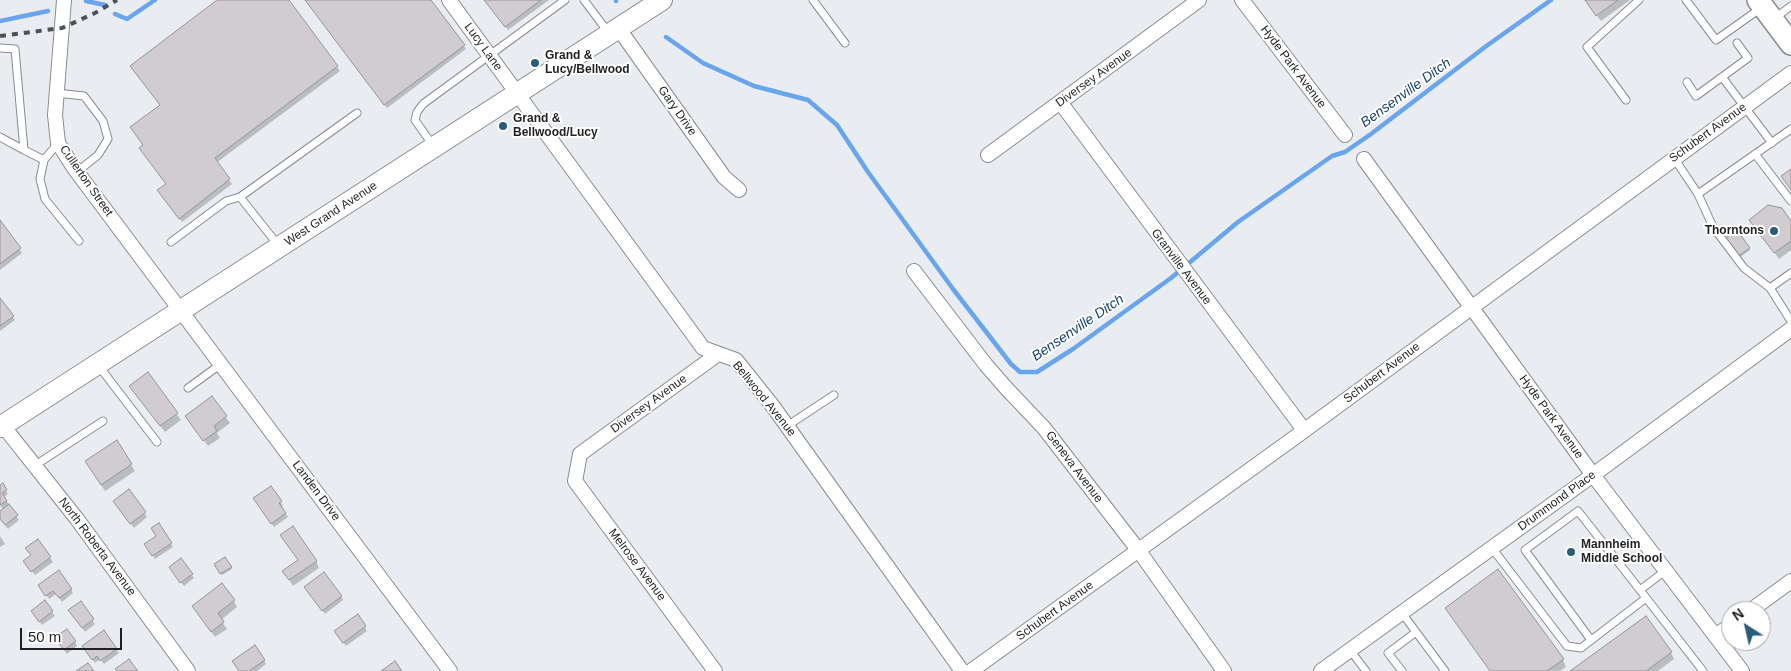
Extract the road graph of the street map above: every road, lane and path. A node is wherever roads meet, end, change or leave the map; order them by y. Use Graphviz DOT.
graph roads {
  1 [pos="64,0"];
  2 [pos="449,0"];
  3 [pos="565,0"];
  4 [pos="584,0"];
  5 [pos="662,0"];
  6 [pos="813,0"];
  7 [pos="1199,0"];
  8 [pos="1242,0"];
  9 [pos="1639,0"];
  10 [pos="1686,0"];
  11 [pos="1791,6"];
  12 [pos="1764,9"];
  13 [pos="614,31"];
  14 [pos="845,43"];
  15 [pos="1737,43"];
  16 [pos="1791,44"];
  17 [pos="0,48"];
  18 [pos="489,56"];
  19 [pos="1791,73"];
  20 [pos="1722,77"];
  21 [pos="1687,82"];
  22 [pos="56,93"];
  23 [pos="517,94"];
  24 [pos="1626,100"];
  25 [pos="1060,102"];
  26 [pos="1744,107"];
  27 [pos="357,113"];
  28 [pos="1791,130"];
  29 [pos="1345,135"];
  30 [pos="0,137"];
  31 [pos="58,143"];
  32 [pos="1772,143"];
  33 [pos="434,148"];
  34 [pos="24,150"];
  35 [pos="1755,154"];
  36 [pos="988,156"];
  37 [pos="1673,158"];
  38 [pos="44,160"];
  39 [pos="1364,160"];
  40 [pos="77,172"];
  41 [pos="739,190"];
  42 [pos="1698,194"];
  43 [pos="240,197"];
  44 [pos="1791,201"];
  45 [pos="79,241"];
  46 [pos="171,242"];
  47 [pos="280,247"];
  48 [pos="914,271"];
  49 [pos="1791,273"];
  50 [pos="1770,288"];
  51 [pos="1472,306"];
  52 [pos="182,311"];
  53 [pos="1790,330"];
  54 [pos="718,354"];
  55 [pos="98,364"];
  56 [pos="222,364"];
  57 [pos="188,388"];
  58 [pos="834,395"];
  59 [pos="102,421"];
  60 [pos="1,425"];
  61 [pos="787,426"];
  62 [pos="1304,430"];
  63 [pos="157,442"];
  64 [pos="580,454"];
  65 [pos="34,466"];
  66 [pos="1592,475"];
  67 [pos="1492,548"];
  68 [pos="1139,551"];
  69 [pos="1666,571"];
  70 [pos="1791,581"];
  71 [pos="1640,590"];
  72 [pos="1646,598"];
  73 [pos="1764,601"];
  74 [pos="1402,613"];
  75 [pos="1416,632"];
  76 [pos="1721,632"];
  77 [pos="1715,636"];
  78 [pos="1591,640"];
  79 [pos="1350,650"];
  80 [pos="188,671"];
  81 [pos="450,671"];
  82 [pos="716,671"];
  83 [pos="962,671"];
  84 [pos="971,671"];
  85 [pos="1224,671"];
  86 [pos="1321,671"];
  87 [pos="1366,671"];
  88 [pos="1402,671"];
  89 [pos="1445,671"];
  90 [pos="1703,671"];
  91 [pos="1742,671"];
  1 -- 22 [label="street, Cullerton Street"];
  2 -- 18 [label="street, Lucy Lane"];
  3 -- 18 [label="lane"];
  4 -- 13 [label="lane"];
  5 -- 13 [label="main road, West Grand Avenue"];
  6 -- 14 [label="lane"];
  7 -- 25 [label="street, Diversey Avenue"];
  8 -- 29 [label="street, Hyde Park Avenue"];
  9 -- 24 [label="lane"];
  10 -- 12 [label="lane"];
  11 -- 12 [label="lane"];
  12 -- 16 [label="main road"];
  13 -- 23 [label="main road, West Grand Avenue"];
  13 -- 41 [label="street, Gary Drive"];
  15 -- 20 [label="lane"];
  17 -- 34 [label="lane"];
  18 -- 23 [label="street, Lucy Lane"];
  18 -- 33 [label="lane"];
  19 -- 26 [label="street, Schubert Avenue"];
  20 -- 21 [label="lane"];
  20 -- 26 [label="lane"];
  22 -- 31 [label="street, Cullerton Street"];
  22 -- 40 [label="lane"];
  23 -- 33 [label="main road, West Grand Avenue"];
  23 -- 54 [label="street, Bellwood Avenue"];
  25 -- 36 [label="street, Diversey Avenue"];
  25 -- 62 [label="street, Granville Avenue"];
  26 -- 32 [label="lane"];
  26 -- 37 [label="street, Schubert Avenue"];
  27 -- 43 [label="lane"];
  28 -- 32 [label="lane"];
  30 -- 34 [label="lane"];
  31 -- 38 [label="lane"];
  31 -- 40 [label="street, Cullerton Street"];
  32 -- 35 [label="lane"];
  33 -- 47 [label="main road, West Grand Avenue"];
  34 -- 38 [label="lane"];
  35 -- 42 [label="lane"];
  35 -- 44 [label="lane"];
  37 -- 42 [label="lane"];
  37 -- 51 [label="street, Schubert Avenue"];
  38 -- 45 [label="lane"];
  39 -- 51 [label="street, Hyde Park Avenue"];
  40 -- 52 [label="street, Cullerton Street"];
  42 -- 50 [label="lane"];
  43 -- 46 [label="lane"];
  43 -- 47 [label="lane"];
  47 -- 52 [label="main road, West Grand Avenue"];
  48 -- 68 [label="street, Geneva Avenue"];
  49 -- 50 [label="lane"];
  50 -- 53 [label="lane"];
  51 -- 62 [label="street, Schubert Avenue"];
  51 -- 66 [label="street, Hyde Park Avenue"];
  52 -- 55 [label="main road, West Grand Avenue"];
  52 -- 56 [label="street, Landen Drive"];
  53 -- 66 [label="street, Drummond Place"];
  54 -- 61 [label="street, Bellwood Avenue"];
  54 -- 64 [label="street, Diversey Avenue"];
  55 -- 60 [label="main road, West Grand Avenue"];
  55 -- 63 [label="lane"];
  56 -- 57 [label="lane"];
  56 -- 81 [label="street, Landen Drive"];
  58 -- 61 [label="lane"];
  59 -- 65 [label="lane"];
  60 -- 65 [label="street, North Roberta Avenue"];
  61 -- 83 [label="street, Bellwood Avenue"];
  62 -- 68 [label="street, Schubert Avenue"];
  64 -- 82 [label="street, Melrose Avenue"];
  65 -- 80 [label="street, North Roberta Avenue"];
  66 -- 67 [label="street, Drummond Place"];
  66 -- 69 [label="street, Hyde Park Avenue"];
  67 -- 74 [label="street, Drummond Place"];
  67 -- 78 [label="lane"];
  68 -- 84 [label="street, Schubert Avenue"];
  68 -- 85 [label="street, Geneva Avenue"];
  69 -- 71 [label="lane"];
  69 -- 77 [label="street, Hyde Park Avenue"];
  70 -- 73 [label="street"];
  71 -- 72 [label="lane"];
  71 -- 78 [label="lane"];
  72 -- 78 [label="lane"];
  72 -- 90 [label="lane"];
  74 -- 75 [label="lane"];
  74 -- 79 [label="street, Drummond Place"];
  75 -- 88 [label="lane"];
  75 -- 89 [label="lane"];
  76 -- 77 [label="street"];
  77 -- 91 [label="street, Hyde Park Avenue"];
  79 -- 86 [label="street, Drummond Place"];
  79 -- 87 [label="lane"];
}
